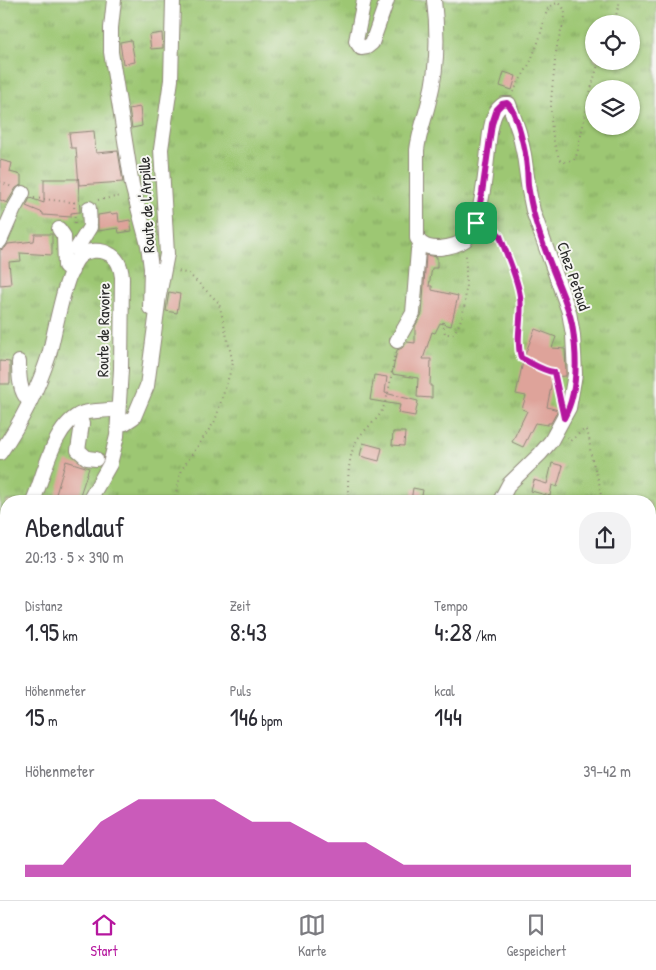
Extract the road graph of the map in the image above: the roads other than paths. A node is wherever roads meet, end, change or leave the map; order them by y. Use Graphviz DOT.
graph roads {
  1 [pos="114,0"];
  2 [pos="174,0"];
  3 [pos="364,0"];
  4 [pos="387,0"];
  5 [pos="434,0"];
  6 [pos="23,193"];
  7 [pos="86,204"];
  8 [pos="59,229"];
  9 [pos="0,241"];
  10 [pos="422,244"];
  11 [pos="79,257"];
  12 [pos="72,271"];
  13 [pos="155,336"];
  14 [pos="397,341"];
  15 [pos="19,362"];
  16 [pos="29,401"];
  17 [pos="118,409"];
  18 [pos="79,415"];
  19 [pos="118,424"];
  20 [pos="0,454"];
  21 [pos="96,459"];
  22 [pos="35,495"];
  23 [pos="92,495"];
  24 [pos="503,495"];
  1 -- 13 [label="street"];
  2 -- 13 [label="street, Route de l'Arpille"];
  3 -- 4 [label="street"];
  5 -- 10 [label="street"];
  6 -- 9 [label="street"];
  7 -- 11 [label="street"];
  8 -- 12 [label="street"];
  10 -- 14 [label="street"];
  10 -- 24 [label="street, Chez Petoud"];
  11 -- 12 [label="street"];
  11 -- 17 [label="street, Route de Ravoire"];
  12 -- 16 [label="street"];
  13 -- 19 [label="street, Route de l'Arpille"];
  15 -- 16 [label="street"];
  16 -- 20 [label="street"];
  17 -- 18 [label="street"];
  17 -- 19 [label="street, Route de Ravoire"];
  18 -- 21 [label="street"];
  18 -- 22 [label="street"];
  19 -- 23 [label="street, Route de Ravoire"];
}
